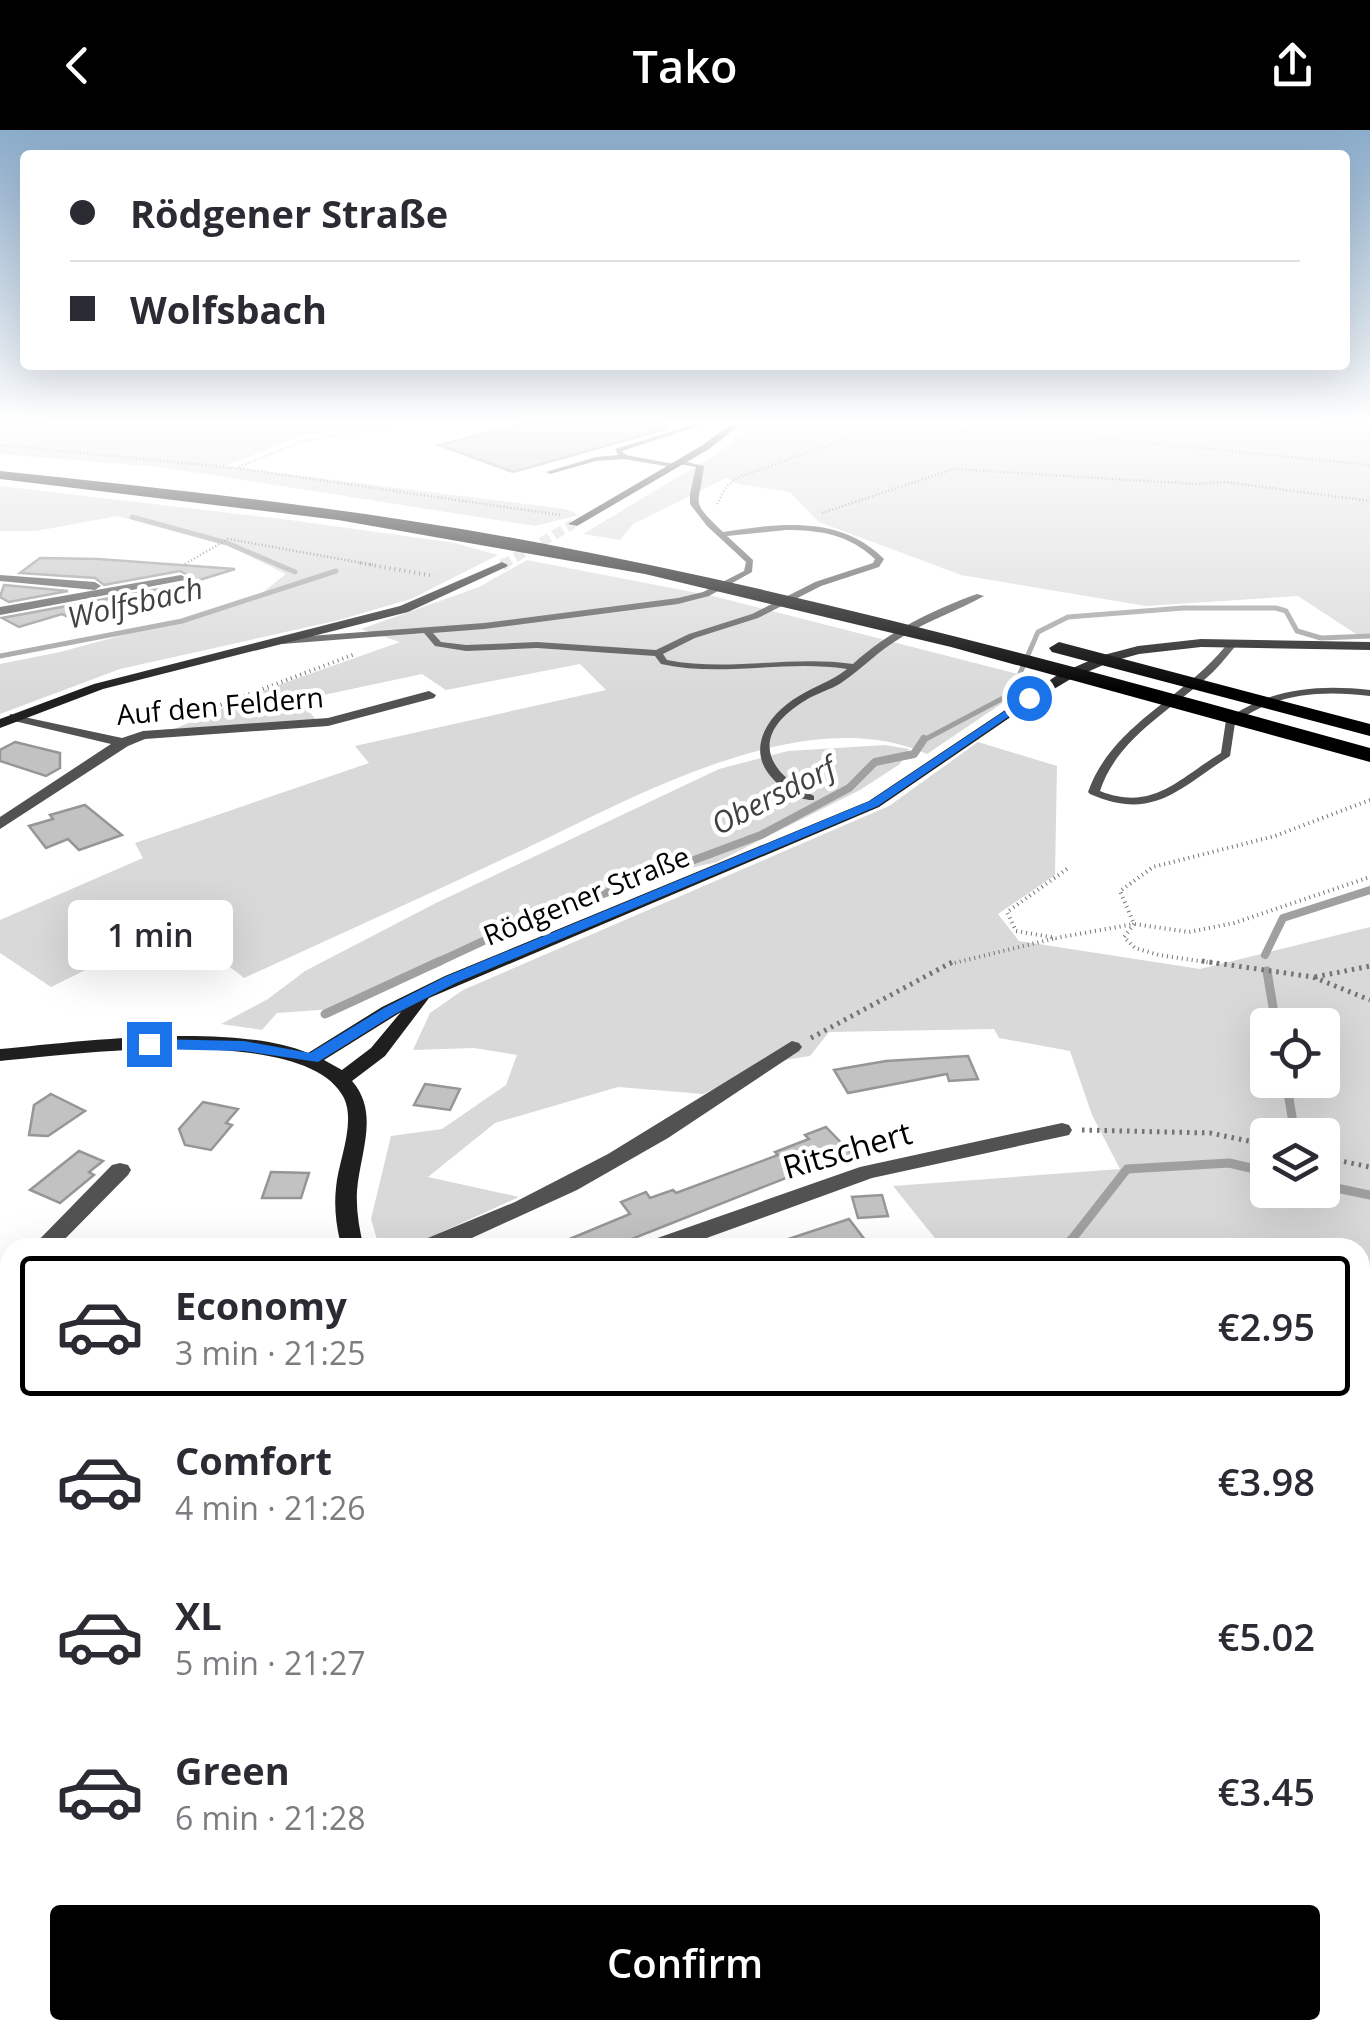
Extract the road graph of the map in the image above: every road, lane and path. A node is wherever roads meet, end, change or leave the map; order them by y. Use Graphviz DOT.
graph roads {
  1 [pos="322,513"];
  2 [pos="413,513"];
  3 [pos="527,513"];
  4 [pos="592,513"];
  5 [pos="699,513"];
  6 [pos="710,513"];
  7 [pos="824,513"];
  8 [pos="701,517"];
  9 [pos="578,521"];
  10 [pos="791,524"];
  11 [pos="725,534"];
  12 [pos="213,545"];
  13 [pos="502,565"];
  14 [pos="691,571"];
  15 [pos="0,578"];
  16 [pos="182,578"];
  17 [pos="460,586"];
  18 [pos="101,590"];
  19 [pos="980,596"];
  20 [pos="872,601"];
  21 [pos="904,608"];
  22 [pos="0,610"];
  23 [pos="426,630"];
  24 [pos="282,641"];
  25 [pos="1234,642"];
  26 [pos="1370,646"];
  27 [pos="372,649"];
  28 [pos="658,653"];
  29 [pos="856,667"];
  30 [pos="1370,693"];
  31 [pos="428,695"];
  32 [pos="193,715"];
  33 [pos="15,716"];
  34 [pos="0,724"];
  35 [pos="1370,730"];
  36 [pos="123,743"];
  37 [pos="1370,755"];
  38 [pos="810,798"];
  39 [pos="1370,800"];
  40 [pos="0,824"];
  41 [pos="1067,869"];
  42 [pos="1370,877"];
  43 [pos="1134,924"];
  44 [pos="1056,938"];
  45 [pos="1370,966"];
  46 [pos="1312,978"];
  47 [pos="429,992"];
  48 [pos="1370,1000"];
  49 [pos="792,1047"];
  50 [pos="0,1055"];
  51 [pos="312,1059"];
  52 [pos="342,1079"];
  53 [pos="1062,1130"];
  54 [pos="1250,1141"];
  55 [pos="1340,1161"];
  56 [pos="1370,1167"];
  57 [pos="120,1170"];
  58 [pos="52,1238"];
  59 [pos="353,1238"];
  60 [pos="454,1238"];
  61 [pos="682,1238"];
  1 -- 14 [label="highway"];
  2 -- 14 [label="highway"];
  3 -- 9 [label="path"];
  4 -- 9 [label="main road"];
  5 -- 8 [label="lane"];
  6 -- 8 [label="path"];
  7 -- 10 [label="path"];
  8 -- 11 [label="lane"];
  10 -- 11 [label="lane"];
  10 -- 28 [label="lane"];
  11 -- 23 [label="lane"];
  12 -- 17 [label="path"];
  13 -- 17 [label="main road"];
  14 -- 20 [label="highway"];
  14 -- 37 [label="highway"];
  15 -- 18 [label="street"];
  16 -- 18 [label="street"];
  17 -- 24 [label="main road"];
  18 -- 22 [label="street"];
  19 -- 29 [label="lane"];
  21 -- 35 [label="highway"];
  23 -- 24 [label="lane"];
  23 -- 28 [label="lane"];
  24 -- 33 [label="main road"];
  25 -- 26 [label="main road, Rödgener Straße"];
  25 -- 30 [label="lane"];
  25 -- 47 [label="main road, Rödgener Straße"];
  27 -- 32 [label="path"];
  28 -- 29 [label="lane"];
  29 -- 38 [label="lane"];
  31 -- 36 [label="street, Auf den Feldern"];
  33 -- 34 [label="main road"];
  33 -- 36 [label="street, Auf den Feldern"];
  36 -- 40 [label="street"];
  39 -- 43 [label="path"];
  41 -- 44 [label="path"];
  42 -- 43 [label="path"];
  43 -- 44 [label="path"];
  43 -- 46 [label="path"];
  44 -- 49 [label="path"];
  45 -- 46 [label="path"];
  46 -- 48 [label="path"];
  47 -- 51 [label="main road, Rödgener Straße"];
  47 -- 52 [label="main road, Rödgener Straße"];
  49 -- 60 [label="street"];
  50 -- 51 [label="main road"];
  51 -- 52 [label="main road"];
  52 -- 59 [label="main road"];
  53 -- 54 [label="path"];
  53 -- 61 [label="street, Ritschert"];
  55 -- 56 [label="path"];
  57 -- 58 [label="street"];
}
